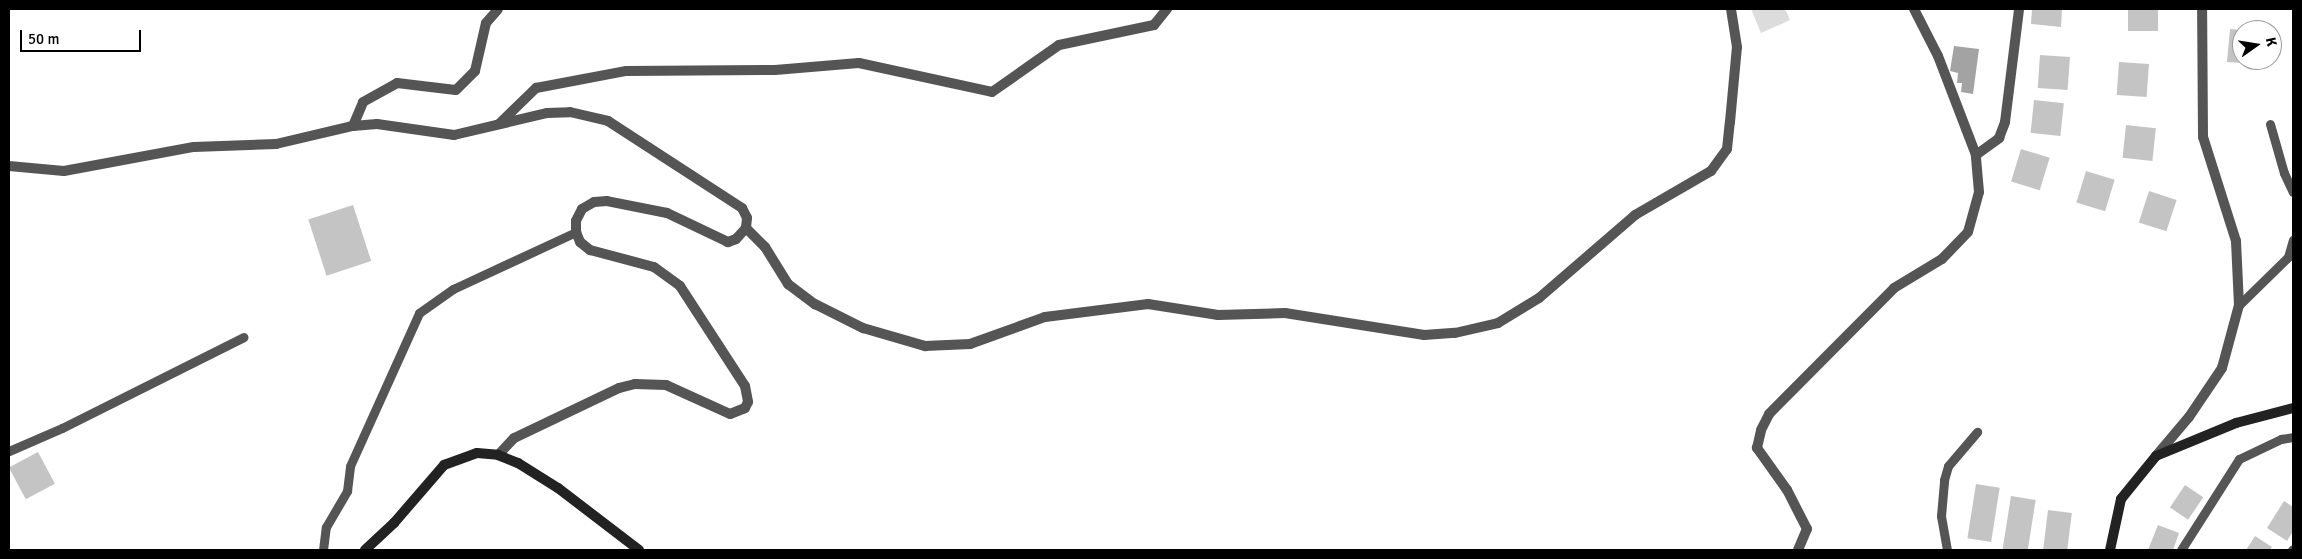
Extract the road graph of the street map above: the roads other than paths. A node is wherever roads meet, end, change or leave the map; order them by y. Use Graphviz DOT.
graph roads {
  1 [pos="498,9"];
  2 [pos="1166,9"];
  3 [pos="1731,9"];
  4 [pos="1914,9"];
  5 [pos="2019,9"];
  6 [pos="2202,9"];
  7 [pos="499,124"];
  8 [pos="2270,124"];
  9 [pos="353,126"];
  10 [pos="1976,155"];
  11 [pos="9,166"];
  12 [pos="2293,192"];
  13 [pos="746,228"];
  14 [pos="576,232"];
  15 [pos="2293,240"];
  16 [pos="2239,304"];
  17 [pos="244,337"];
  18 [pos="2293,408"];
  19 [pos="1977,432"];
  20 [pos="2293,437"];
  21 [pos="9,451"];
  22 [pos="498,455"];
  23 [pos="2156,456"];
  24 [pos="323,550"];
  25 [pos="365,550"];
  26 [pos="639,550"];
  27 [pos="1798,550"];
  28 [pos="1947,550"];
  29 [pos="2110,550"];
  30 [pos="2181,550"];
  1 -- 9 [label="street"];
  2 -- 7 [label="street"];
  3 -- 13 [label="street"];
  4 -- 10 [label="street"];
  5 -- 10 [label="street"];
  6 -- 16 [label="street"];
  7 -- 9 [label="street"];
  7 -- 13 [label="street"];
  8 -- 12 [label="lane"];
  9 -- 11 [label="street"];
  10 -- 27 [label="street"];
  13 -- 14 [label="street"];
  14 -- 22 [label="street"];
  14 -- 24 [label="lane"];
  15 -- 16 [label="lane"];
  16 -- 23 [label="street"];
  17 -- 21 [label="lane"];
  18 -- 23 [label="street"];
  19 -- 28 [label="lane"];
  20 -- 30 [label="lane"];
  22 -- 25 [label="street"];
  22 -- 26 [label="street"];
  23 -- 29 [label="street"];
}
